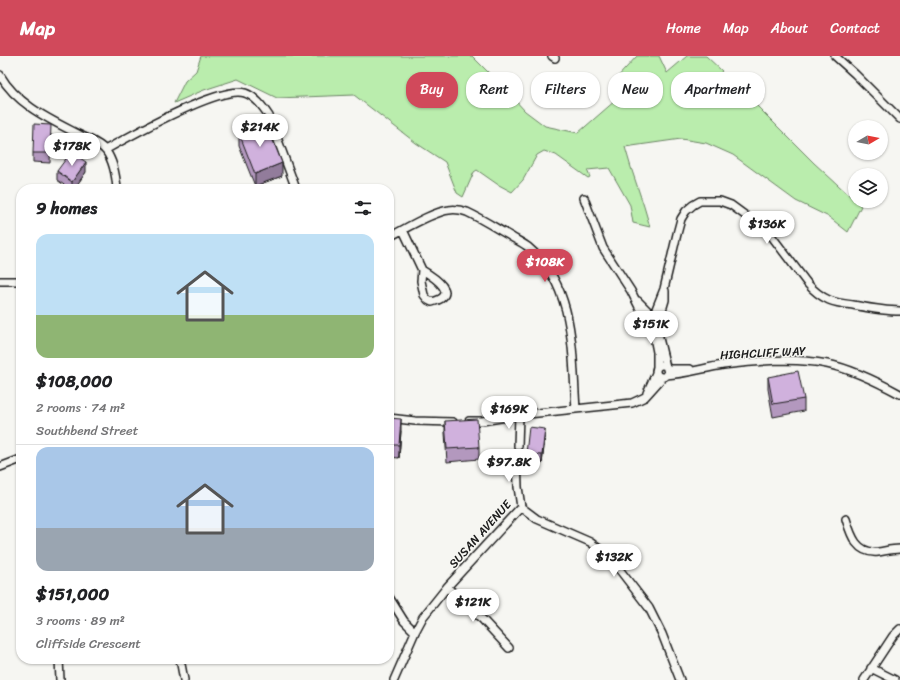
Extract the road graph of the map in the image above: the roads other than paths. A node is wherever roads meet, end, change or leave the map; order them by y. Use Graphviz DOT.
graph roads {
  1 [pos="834,56"];
  2 [pos="0,75"];
  3 [pos="900,119"];
  4 [pos="105,150"];
  5 [pos="116,184"];
  6 [pos="294,184"];
  7 [pos="584,198"];
  8 [pos="403,230"];
  9 [pos="394,234"];
  10 [pos="422,270"];
  11 [pos="0,281"];
  12 [pos="16,281"];
  13 [pos="900,311"];
  14 [pos="654,318"];
  15 [pos="657,370"];
  16 [pos="666,372"];
  17 [pos="900,394"];
  18 [pos="647,395"];
  19 [pos="576,409"];
  20 [pos="519,415"];
  21 [pos="394,419"];
  22 [pos="518,446"];
  23 [pos="518,457"];
  24 [pos="16,461"];
  25 [pos="0,467"];
  26 [pos="521,507"];
  27 [pos="846,519"];
  28 [pos="900,549"];
  29 [pos="447,587"];
  30 [pos="394,605"];
  31 [pos="900,629"];
  32 [pos="415,632"];
  33 [pos="509,648"];
  34 [pos="59,664"];
  35 [pos="180,664"];
  36 [pos="871,668"];
  37 [pos="60,680"];
  38 [pos="184,680"];
  39 [pos="394,680"];
  40 [pos="680,680"];
  41 [pos="864,680"];
  42 [pos="895,680"];
  1 -- 3 [label="street"];
  2 -- 4 [label="street"];
  4 -- 5 [label="street"];
  4 -- 6 [label="street"];
  7 -- 14 [label="street"];
  8 -- 9 [label="street"];
  8 -- 10 [label="street"];
  8 -- 19 [label="street"];
  11 -- 12 [label="street"];
  13 -- 14 [label="street"];
  14 -- 15 [label="street"];
  14 -- 16 [label="street"];
  15 -- 16 [label="street, HIGHCLIFF WAY"];
  15 -- 16 [label="street"];
  15 -- 18 [label="street"];
  16 -- 17 [label="street, HIGHCLIFF WAY"];
  16 -- 18 [label="street"];
  18 -- 19 [label="street"];
  19 -- 20 [label="street"];
  20 -- 21 [label="street"];
  20 -- 22 [label="street"];
  23 -- 26 [label="street, SUSAN AVENUE"];
  24 -- 25 [label="street"];
  26 -- 29 [label="street, SUSAN AVENUE"];
  26 -- 40 [label="street"];
  27 -- 28 [label="street"];
  29 -- 32 [label="street, SUSAN AVENUE"];
  29 -- 33 [label="street"];
  30 -- 32 [label="street"];
  31 -- 36 [label="street"];
  32 -- 39 [label="street, SUSAN AVENUE"];
  34 -- 37 [label="street"];
  35 -- 38 [label="street"];
  36 -- 41 [label="street"];
  36 -- 42 [label="street"];
}
